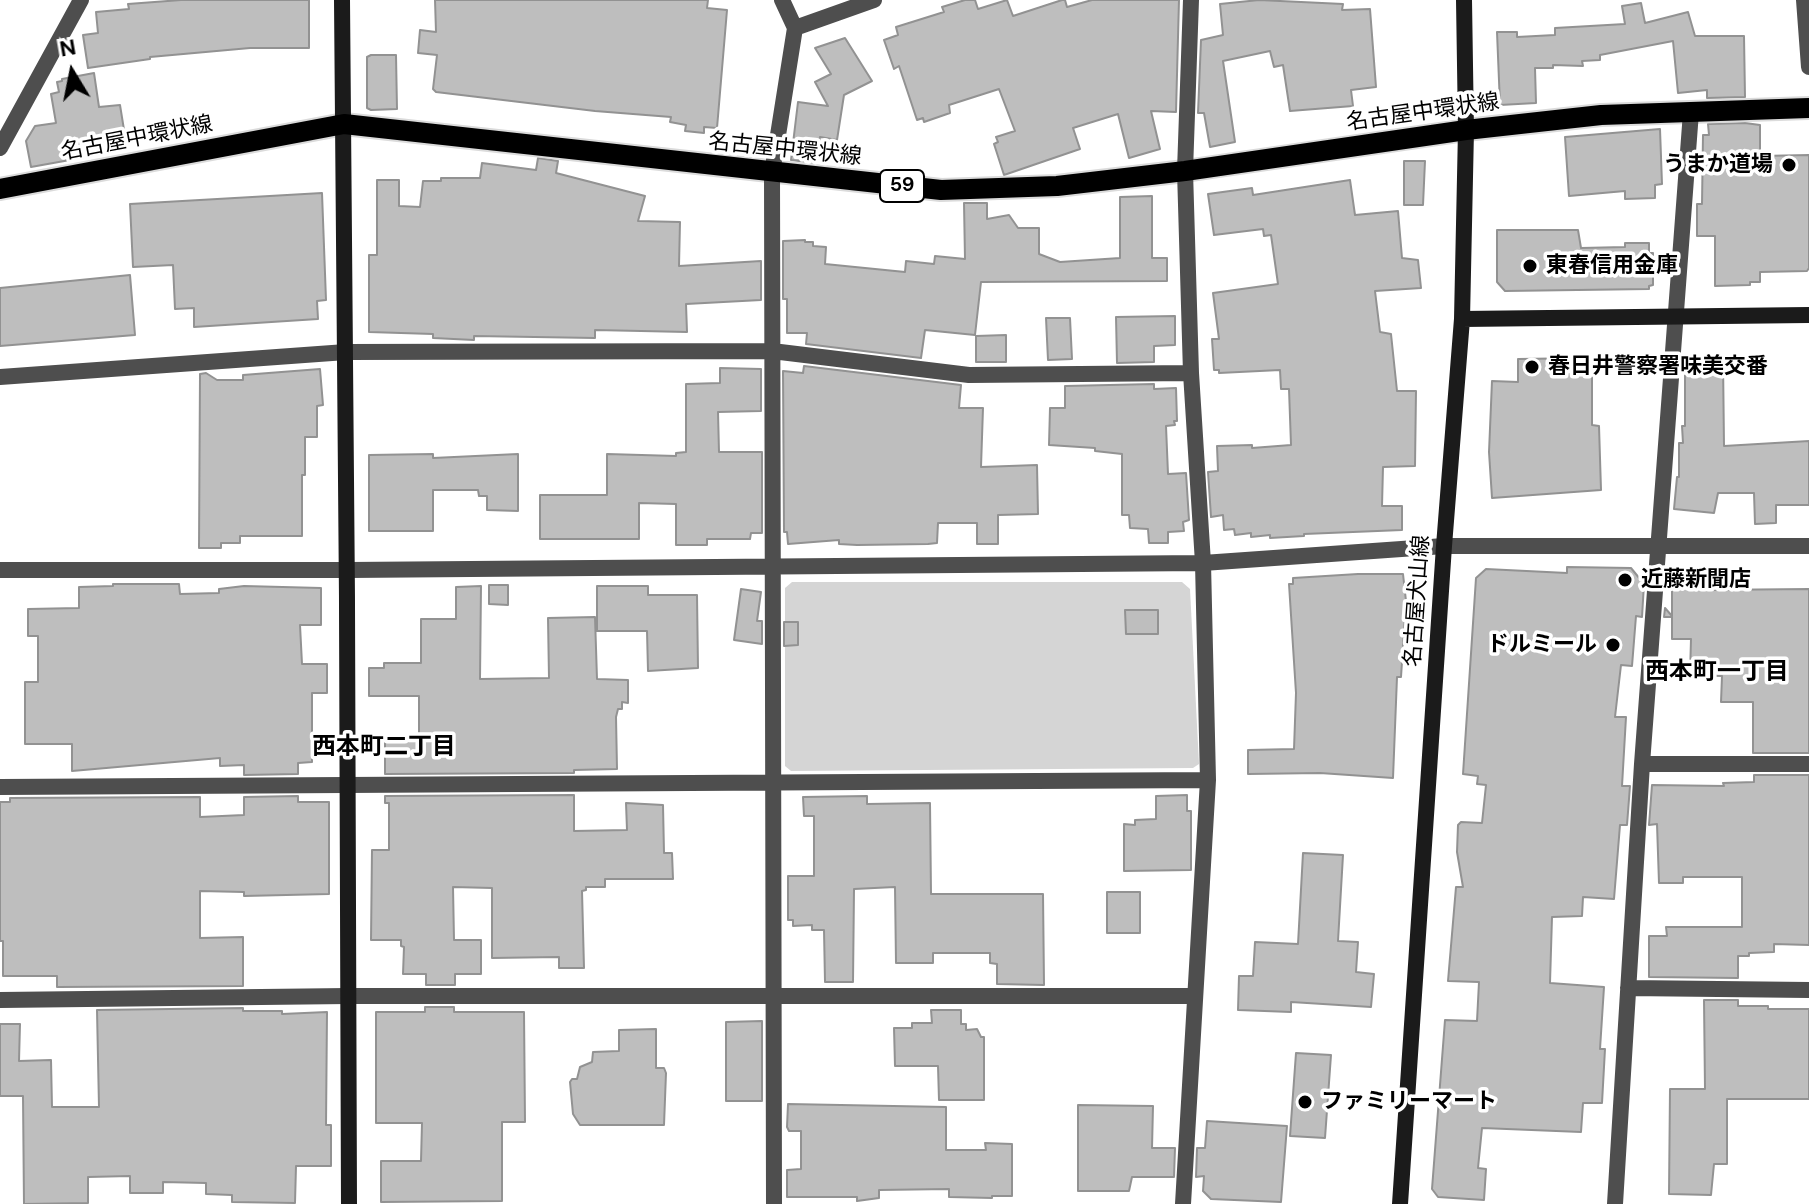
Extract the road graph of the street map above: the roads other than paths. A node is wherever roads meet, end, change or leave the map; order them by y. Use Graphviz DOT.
graph roads {
  1 [pos="81,0"];
  2 [pos="342,0"];
  3 [pos="782,0"];
  4 [pos="874,0"];
  5 [pos="1191,0"];
  6 [pos="1464,0"];
  7 [pos="1804,0"];
  8 [pos="795,28"];
  9 [pos="1809,67"];
  10 [pos="1809,108"];
  11 [pos="1691,112"];
  12 [pos="344,124"];
  13 [pos="1466,130"];
  14 [pos="0,148"];
  15 [pos="1185,171"];
  16 [pos="772,173"];
  17 [pos="0,189"];
  18 [pos="1809,315"];
  19 [pos="1674,318"];
  20 [pos="1462,319"];
  21 [pos="772,351"];
  22 [pos="346,352"];
  23 [pos="1191,373"];
  24 [pos="0,377"];
  25 [pos="1444,546"];
  26 [pos="1658,546"];
  27 [pos="1809,546"];
  28 [pos="1203,563"];
  29 [pos="773,566"];
  30 [pos="0,570"];
  31 [pos="349,570"];
  32 [pos="1642,764"];
  33 [pos="1809,764"];
  34 [pos="1208,780"];
  35 [pos="774,783"];
  36 [pos="346,786"];
  37 [pos="0,787"];
  38 [pos="1628,988"];
  39 [pos="1809,990"];
  40 [pos="348,996"];
  41 [pos="1195,996"];
  42 [pos="773,997"];
  43 [pos="0,1000"];
  44 [pos="349,1204"];
  45 [pos="774,1204"];
  46 [pos="1183,1204"];
  47 [pos="1400,1204"];
  48 [pos="1615,1204"];
  1 -- 14 [label="street"];
  2 -- 12 [label="street"];
  3 -- 8 [label="street"];
  4 -- 8 [label="street"];
  5 -- 15 [label="street"];
  6 -- 13 [label="street, 名古屋犬山線"];
  7 -- 9 [label="street"];
  8 -- 16 [label="street"];
  10 -- 11 [label="main road, 名古屋中環状線 / 59"];
  11 -- 13 [label="main road, 名古屋中環状線 / 59"];
  11 -- 19 [label="street"];
  12 -- 16 [label="main road, 名古屋中環状線 / 59"];
  12 -- 17 [label="main road, 名古屋中環状線 / 59"];
  12 -- 22 [label="street"];
  13 -- 15 [label="main road, 名古屋中環状線 / 59"];
  13 -- 20 [label="street, 名古屋犬山線"];
  15 -- 16 [label="main road, 名古屋中環状線 / 59"];
  15 -- 23 [label="street"];
  16 -- 21 [label="street"];
  18 -- 19 [label="street"];
  19 -- 20 [label="street"];
  19 -- 26 [label="street"];
  20 -- 25 [label="street, 名古屋犬山線"];
  21 -- 22 [label="street"];
  21 -- 23 [label="street"];
  21 -- 29 [label="street"];
  22 -- 24 [label="street"];
  22 -- 31 [label="street"];
  23 -- 28 [label="street"];
  25 -- 26 [label="street"];
  25 -- 28 [label="street"];
  25 -- 47 [label="street, 名古屋犬山線"];
  26 -- 27 [label="street"];
  26 -- 32 [label="street"];
  28 -- 29 [label="street"];
  28 -- 34 [label="street"];
  29 -- 31 [label="street"];
  29 -- 35 [label="street"];
  30 -- 31 [label="street"];
  31 -- 36 [label="street"];
  32 -- 33 [label="street"];
  32 -- 38 [label="street"];
  34 -- 35 [label="street"];
  34 -- 41 [label="street"];
  35 -- 36 [label="street"];
  35 -- 42 [label="street"];
  36 -- 37 [label="street"];
  36 -- 40 [label="street"];
  38 -- 39 [label="street"];
  38 -- 48 [label="street"];
  40 -- 42 [label="street"];
  40 -- 43 [label="street"];
  40 -- 44 [label="street"];
  41 -- 42 [label="street"];
  41 -- 46 [label="street"];
  42 -- 45 [label="street"];
}
